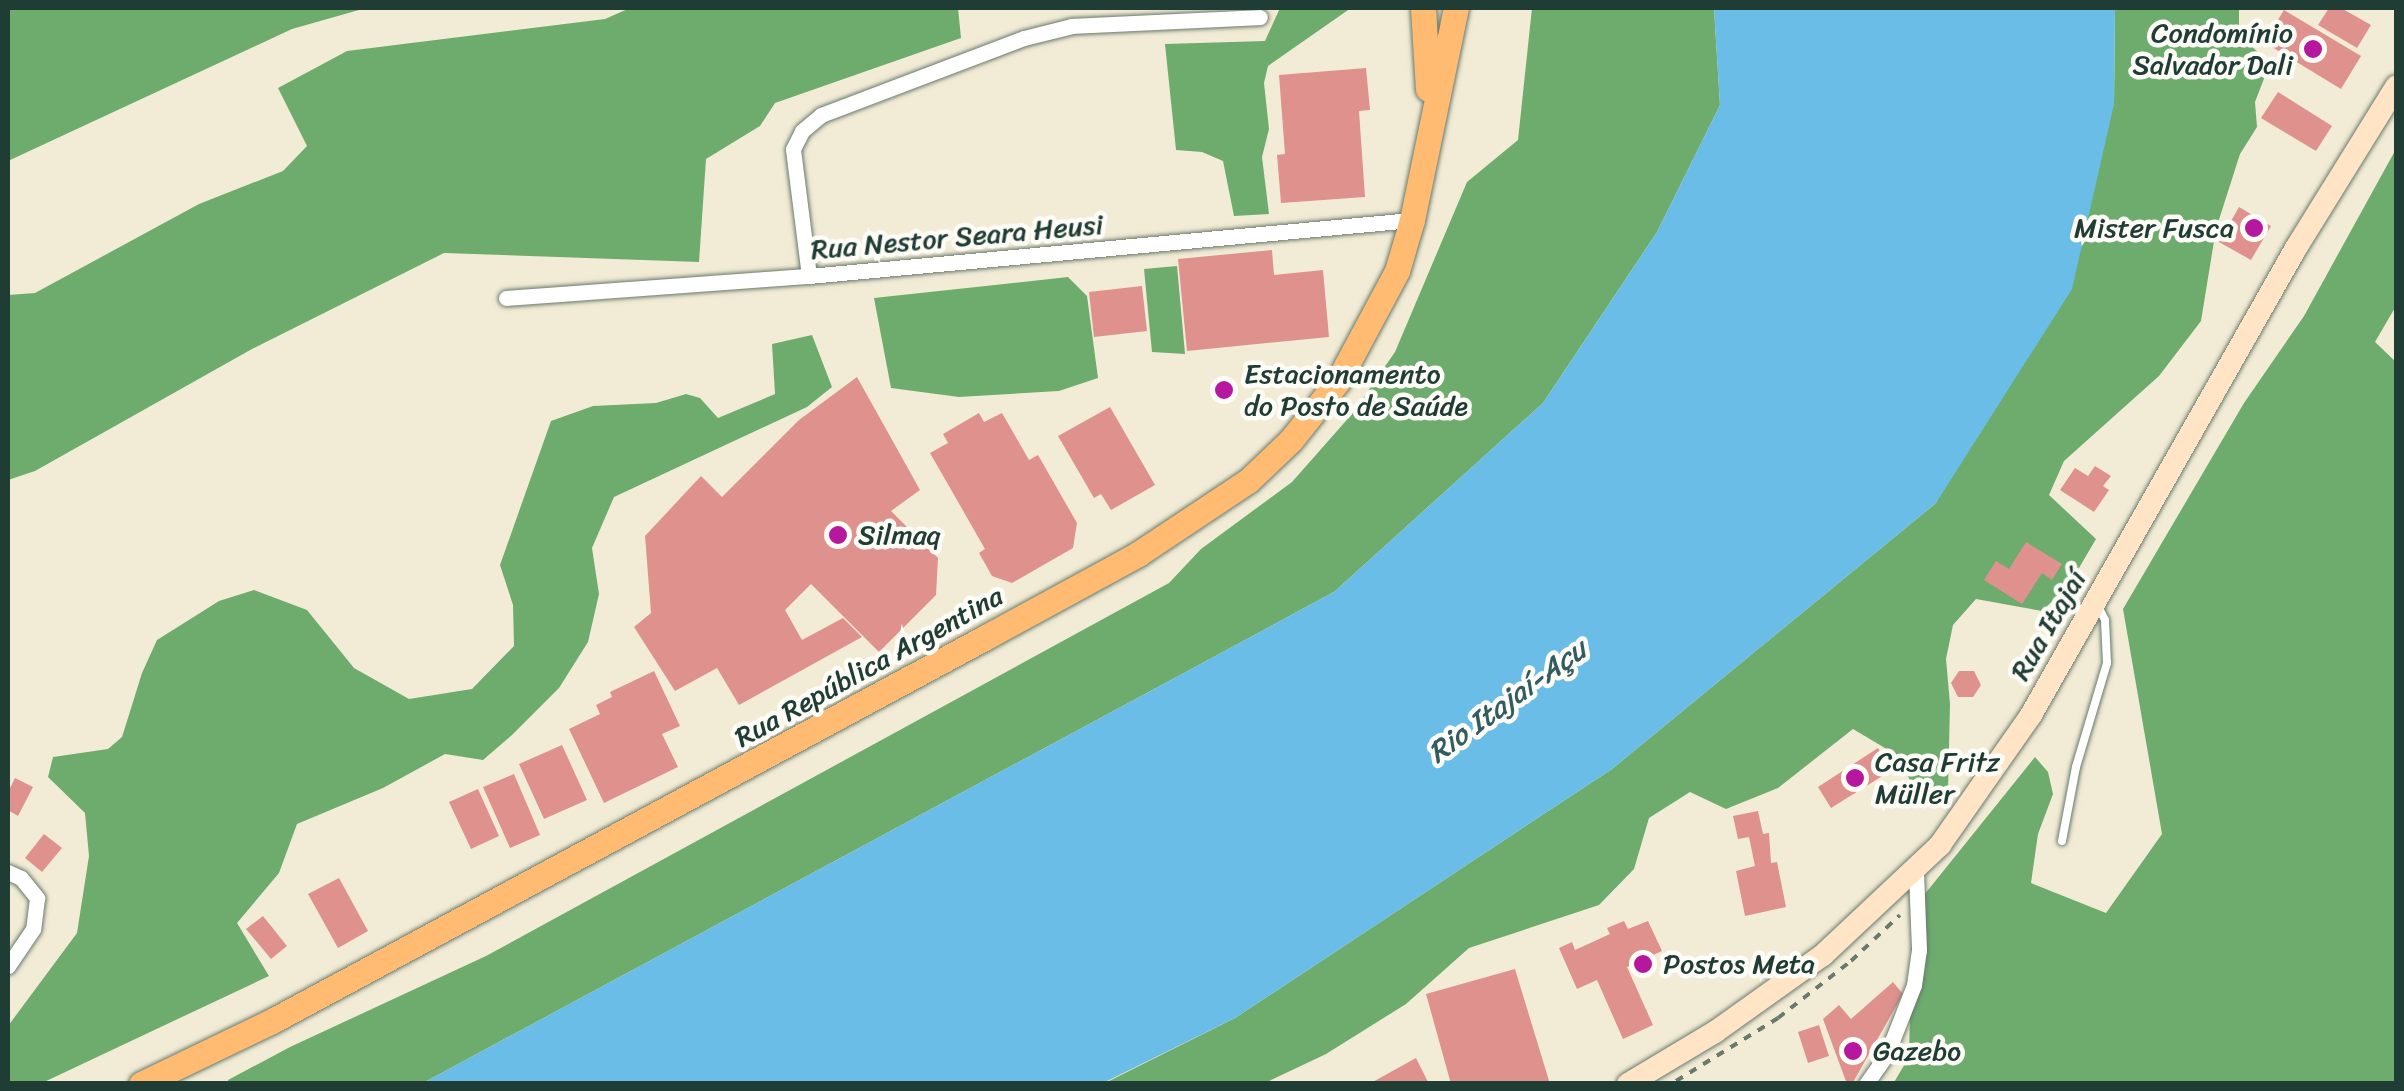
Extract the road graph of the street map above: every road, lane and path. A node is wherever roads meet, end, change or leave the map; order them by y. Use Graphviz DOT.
graph roads {
  1 [pos="1423,8"];
  2 [pos="1456,8"];
  3 [pos="1260,17"];
  4 [pos="2396,87"];
  5 [pos="1430,118"];
  6 [pos="1412,220"];
  7 [pos="809,276"];
  8 [pos="506,298"];
  9 [pos="2096,603"];
  10 [pos="2062,841"];
  11 [pos="8,872"];
  12 [pos="1916,872"];
  13 [pos="8,966"];
  14 [pos="141,1084"];
  15 [pos="1628,1084"];
  16 [pos="1866,1084"];
  1 -- 5 [label="main road, Rua República Argentina"];
  2 -- 5 [label="main road, Rua República Argentina"];
  3 -- 7 [label="street"];
  4 -- 9 [label="main road, Rua Itajaí"];
  5 -- 6 [label="main road, Rua República Argentina"];
  6 -- 7 [label="street, Rua Nestor Seara Heusi"];
  6 -- 14 [label="main road, Rua República Argentina"];
  7 -- 8 [label="street, Rua Nestor Seara Heusi"];
  9 -- 10 [label="lane"];
  9 -- 12 [label="main road, Rua Itajaí"];
  11 -- 13 [label="street"];
  12 -- 15 [label="main road, Rua Itajaí"];
  12 -- 16 [label="street"];
}
